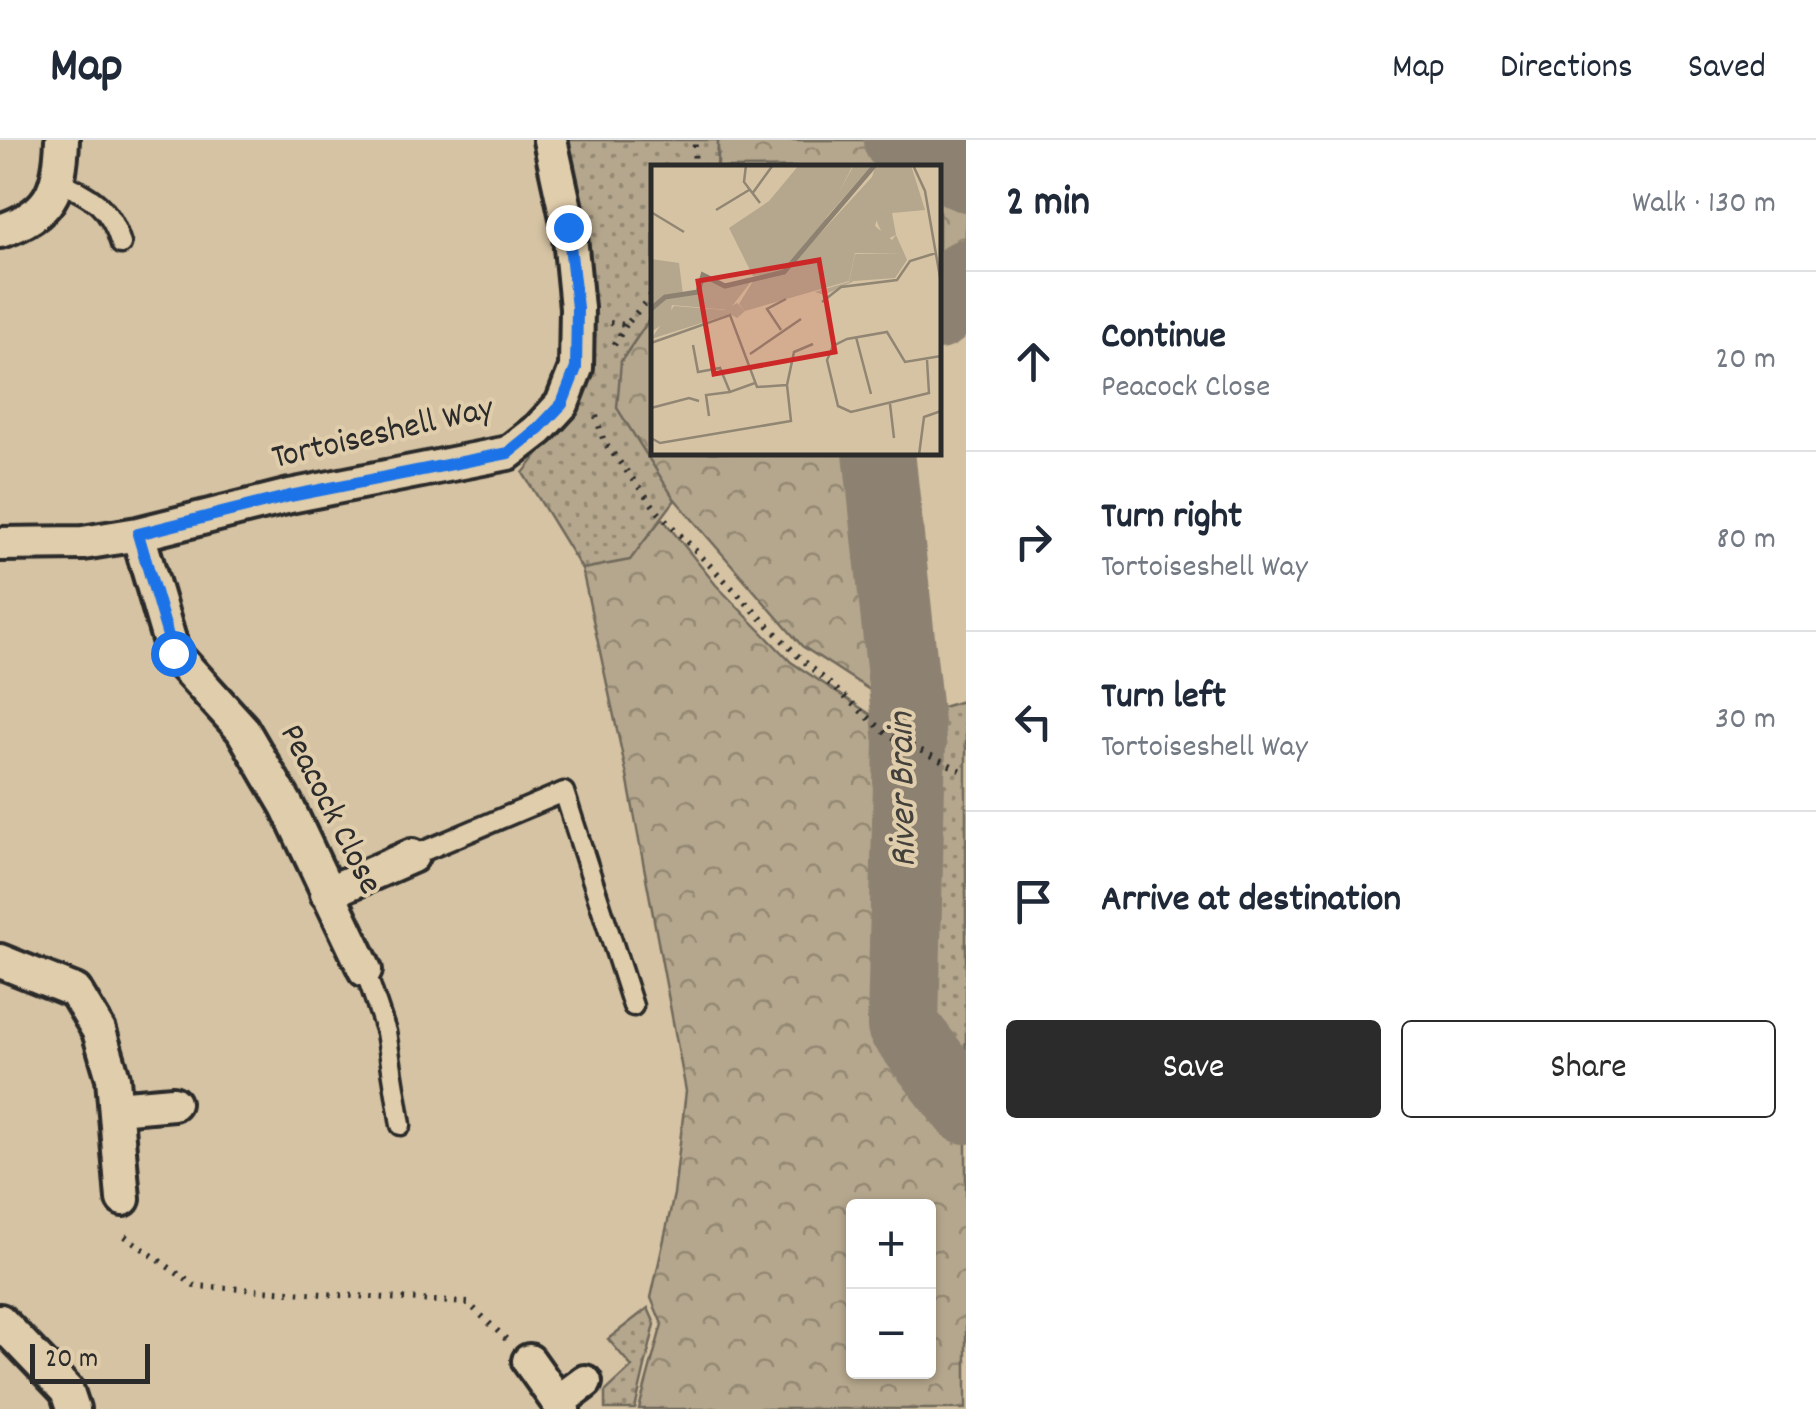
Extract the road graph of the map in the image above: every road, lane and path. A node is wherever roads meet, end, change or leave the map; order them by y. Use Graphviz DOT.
graph roads {
  1 [pos="62,140"];
  2 [pos="550,140"];
  3 [pos="695,140"];
  4 [pos="694,165"];
  5 [pos="58,181"];
  6 [pos="0,232"];
  7 [pos="121,244"];
  8 [pos="576,368"];
  9 [pos="138,534"];
  10 [pos="0,544"];
  11 [pos="966,774"];
  12 [pos="412,856"];
  13 [pos="327,893"];
  14 [pos="0,961"];
  15 [pos="365,970"];
  16 [pos="632,1006"];
  17 [pos="173,1103"];
  18 [pos="116,1108"];
  19 [pos="402,1125"];
  20 [pos="123,1199"];
  21 [pos="0,1321"];
  22 [pos="529,1361"];
  23 [pos="585,1382"];
  24 [pos="561,1405"];
  25 [pos="73,1409"];
  1 -- 5 [label="street"];
  2 -- 8 [label="street, Tortoiseshell Way"];
  3 -- 4 [label="path"];
  5 -- 6 [label="street"];
  5 -- 7 [label="lane"];
  8 -- 9 [label="street, Tortoiseshell Way"];
  8 -- 11 [label="path"];
  9 -- 10 [label="street, Tortoiseshell Way"];
  9 -- 13 [label="street, Peacock Close"];
  12 -- 13 [label="street"];
  12 -- 16 [label="lane"];
  13 -- 15 [label="street, Peacock Close"];
  14 -- 18 [label="street"];
  15 -- 19 [label="lane"];
  17 -- 18 [label="street"];
  18 -- 20 [label="street"];
  20 -- 22 [label="path"];
  21 -- 25 [label="street"];
  22 -- 24 [label="street"];
  23 -- 24 [label="street"];
}
